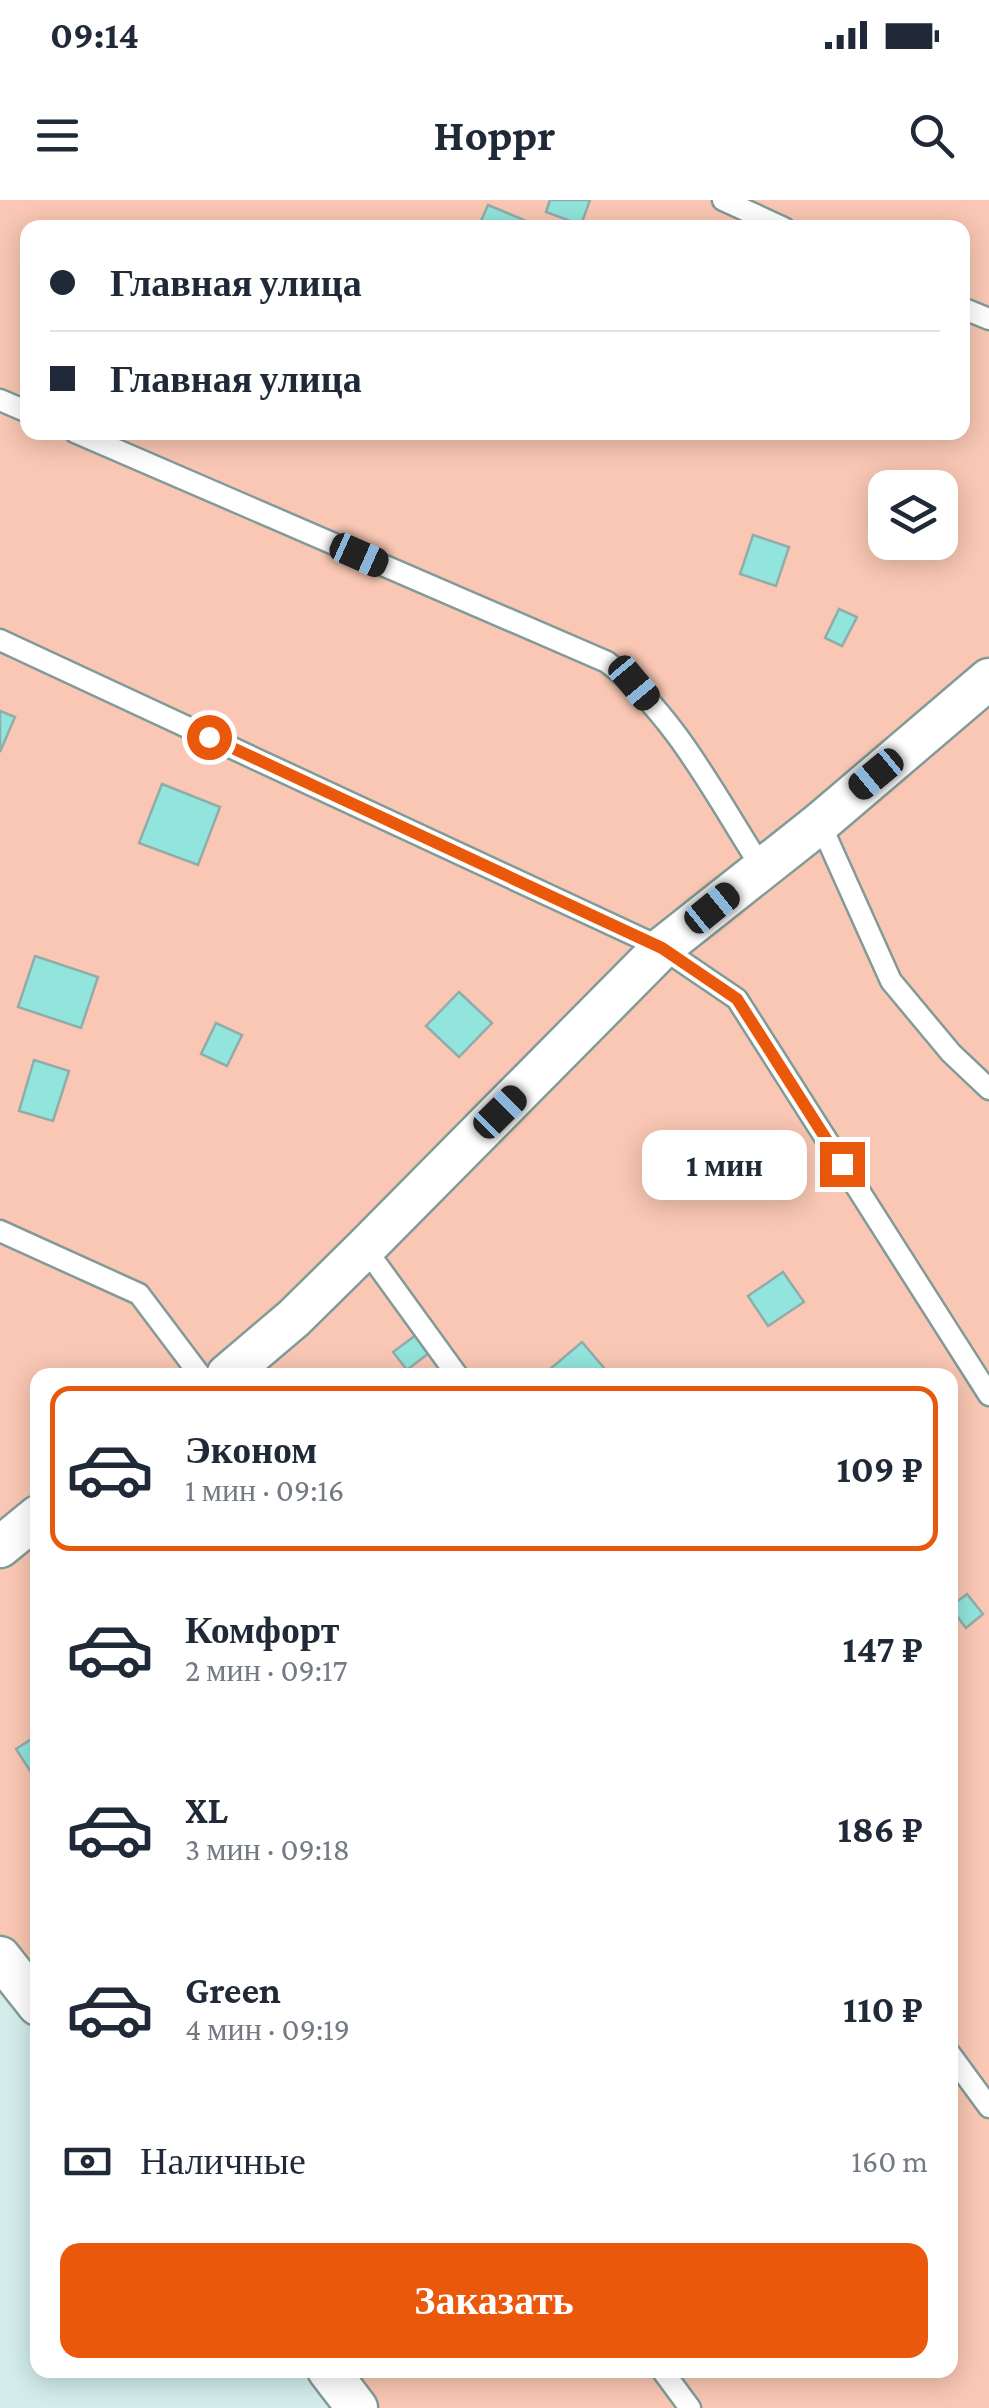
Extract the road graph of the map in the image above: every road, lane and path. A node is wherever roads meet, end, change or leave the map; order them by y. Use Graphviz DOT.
graph roads {
  1 [pos="723,200"];
  2 [pos="767,220"];
  3 [pos="94,440"];
  4 [pos="0,640"];
  5 [pos="989,679"];
  6 [pos="820,822"];
  7 [pos="762,868"];
  8 [pos="662,948"];
  9 [pos="989,1089"];
  10 [pos="0,1231"];
  11 [pos="365,1248"];
  12 [pos="195,1368"];
  13 [pos="235,1368"];
  14 [pos="452,1368"];
  15 [pos="989,1395"];
  16 [pos="30,1523"];
  17 [pos="0,1547"];
  18 [pos="0,1958"];
  19 [pos="30,1995"];
  20 [pos="958,2065"];
  21 [pos="989,2107"];
  22 [pos="334,2378"];
  23 [pos="668,2378"];
  24 [pos="357,2408"];
  25 [pos="690,2408"];
  1 -- 2 [label="lane"];
  3 -- 7 [label="lane"];
  4 -- 8 [label="lane"];
  5 -- 6 [label="street"];
  6 -- 7 [label="street"];
  6 -- 9 [label="lane"];
  7 -- 8 [label="street"];
  8 -- 11 [label="street"];
  8 -- 15 [label="lane"];
  10 -- 12 [label="lane"];
  11 -- 13 [label="street"];
  11 -- 14 [label="lane"];
  16 -- 17 [label="street"];
  18 -- 19 [label="street"];
  20 -- 21 [label="lane"];
  22 -- 24 [label="street"];
  23 -- 25 [label="lane"];
}
